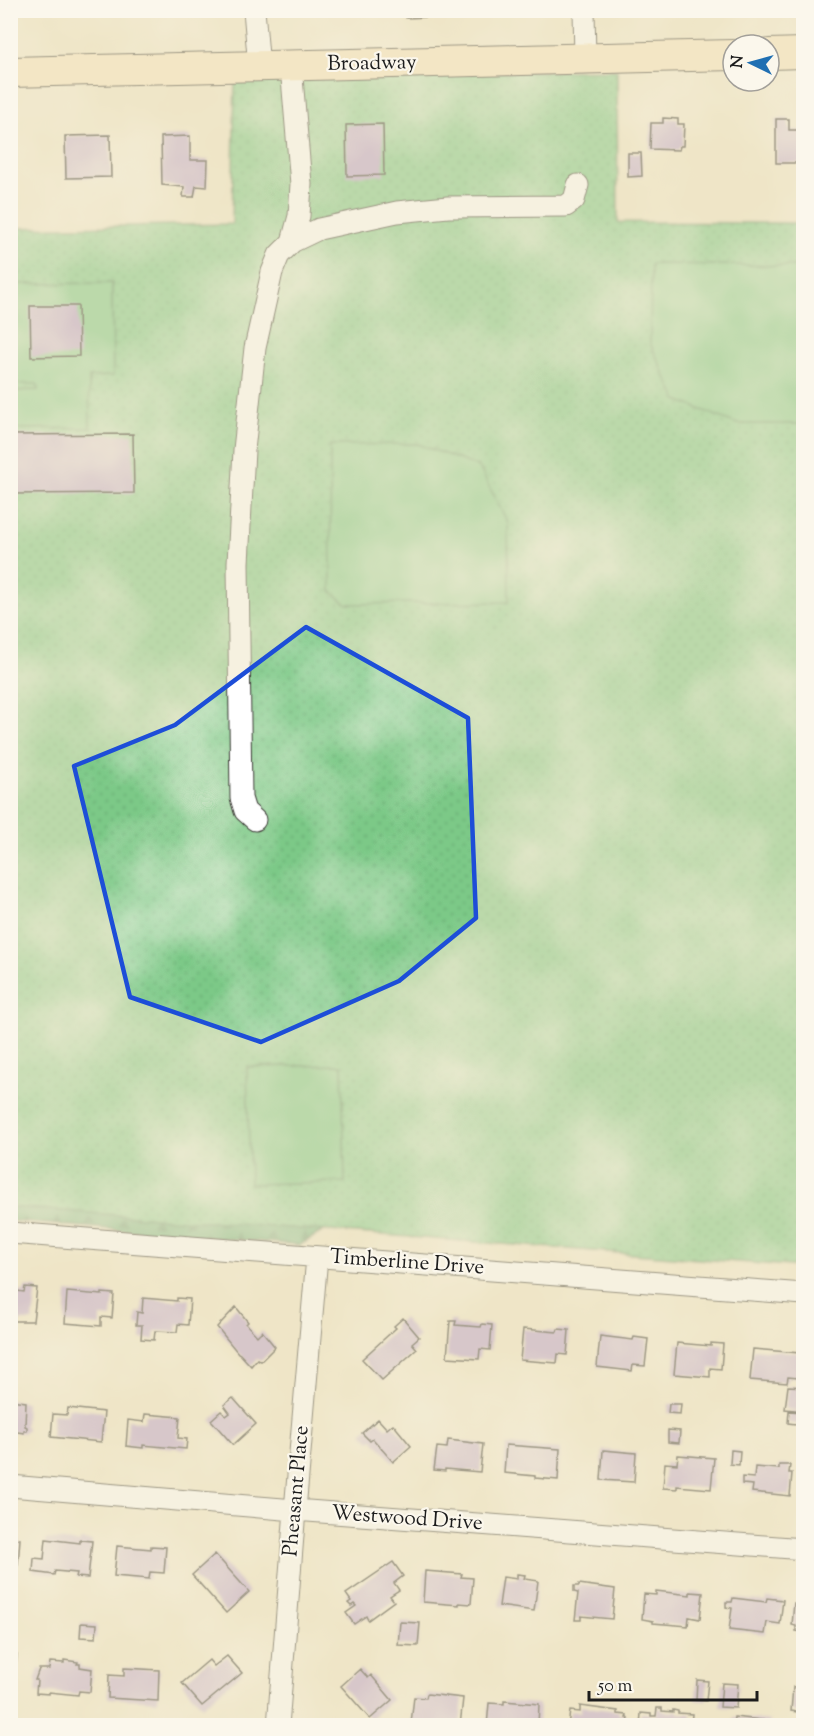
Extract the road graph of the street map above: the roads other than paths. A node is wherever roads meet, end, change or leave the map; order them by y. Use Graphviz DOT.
graph roads {
  1 [pos="254,10"];
  2 [pos="584,10"];
  3 [pos="804,53"];
  4 [pos="781,54"];
  5 [pos="721,55"];
  6 [pos="585,59"];
  7 [pos="291,66"];
  8 [pos="259,67"];
  9 [pos="10,72"];
  10 [pos="578,185"];
  11 [pos="292,242"];
  12 [pos="255,820"];
  13 [pos="10,1233"];
  14 [pos="317,1257"];
  15 [pos="804,1294"];
  16 [pos="10,1486"];
  17 [pos="295,1510"];
  18 [pos="804,1549"];
  19 [pos="278,1725"];
  1 -- 8 [label="street"];
  2 -- 6 [label="street"];
  3 -- 4 [label="street"];
  5 -- 6 [label="street, Broadway"];
  6 -- 7 [label="street, Broadway"];
  7 -- 8 [label="street, Broadway"];
  7 -- 11 [label="street"];
  8 -- 9 [label="street, Broadway"];
  10 -- 11 [label="street"];
  11 -- 12 [label="street"];
  13 -- 14 [label="street, Timberline Drive"];
  14 -- 15 [label="street, Timberline Drive"];
  14 -- 17 [label="street, Pheasant Place"];
  16 -- 17 [label="street, Westwood Drive"];
  17 -- 18 [label="street, Westwood Drive"];
  17 -- 19 [label="street, Pheasant Place"];
}
